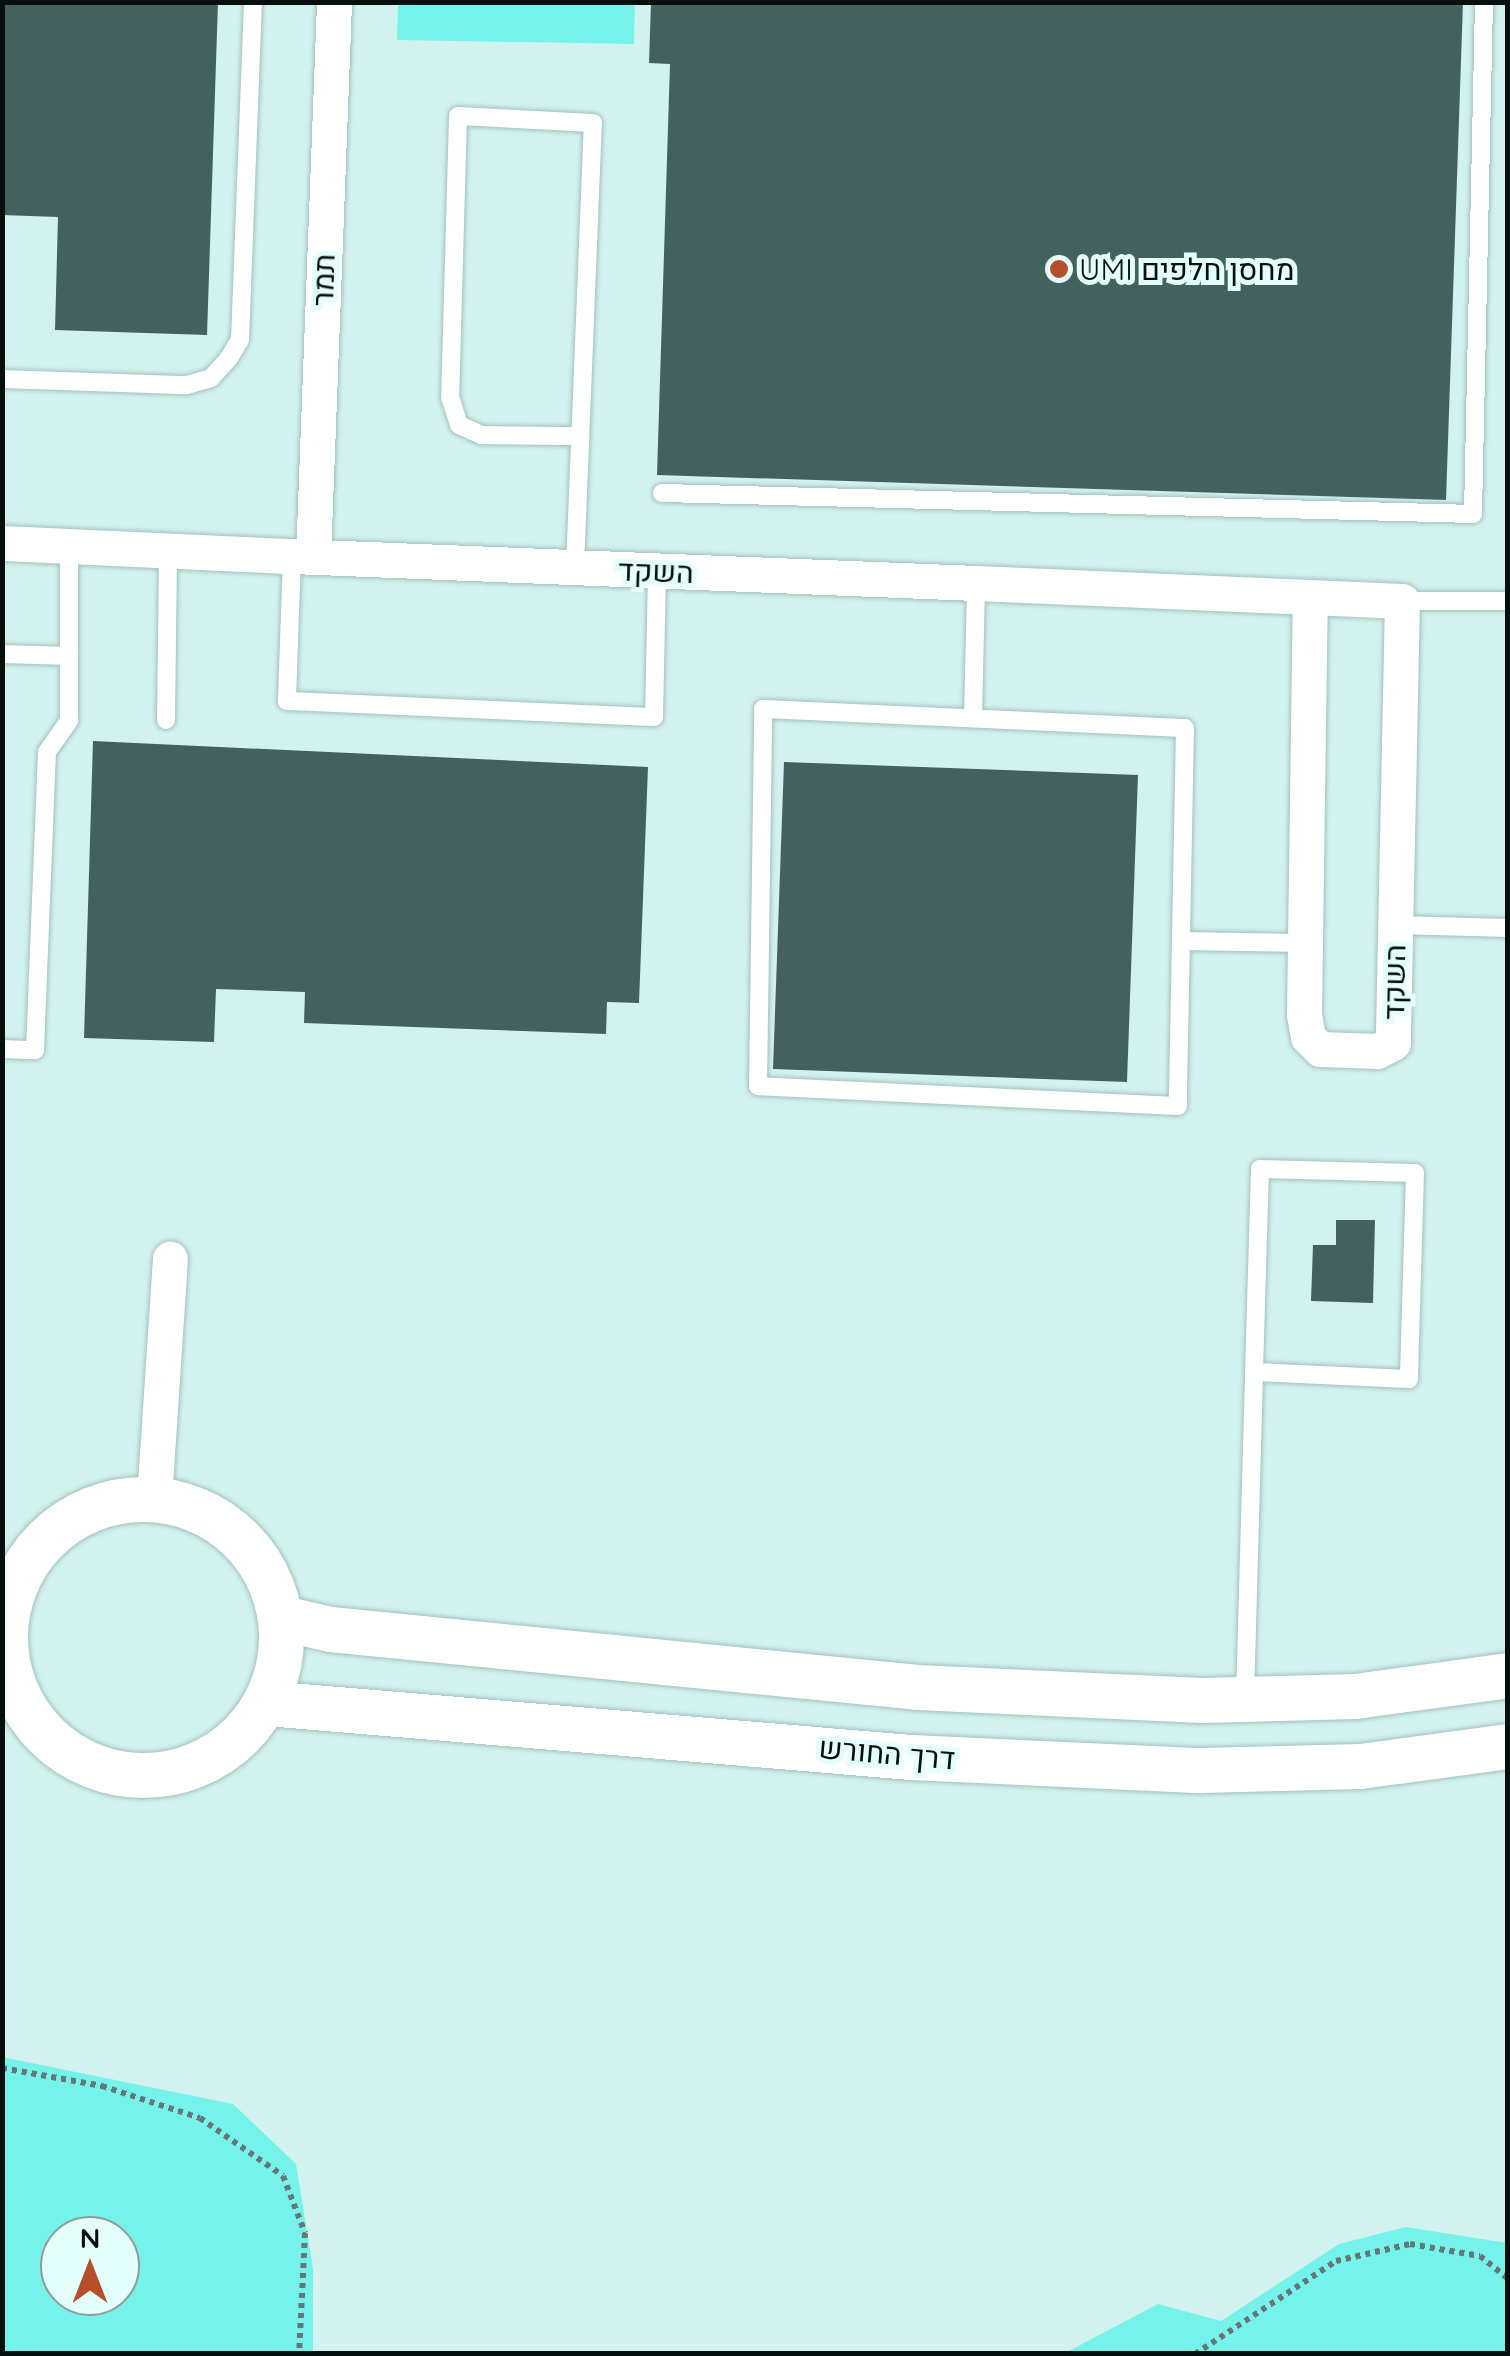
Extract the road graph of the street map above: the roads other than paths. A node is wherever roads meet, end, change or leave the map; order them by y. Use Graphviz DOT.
graph roads {
  1 [pos="253,2"];
  2 [pos="334,2"];
  3 [pos="1484,2"];
  4 [pos="2,379"];
  5 [pos="580,436"];
  6 [pos="662,492"];
  7 [pos="2,543"];
  8 [pos="68,546"];
  9 [pos="168,551"];
  10 [pos="303,557"];
  11 [pos="575,568"];
  12 [pos="657,570"];
  13 [pos="976,584"];
  14 [pos="1310,597"];
  15 [pos="1402,601"];
  16 [pos="1508,601"];
  17 [pos="2,654"];
  18 [pos="68,656"];
  19 [pos="972,718"];
  20 [pos="166,720"];
  21 [pos="1396,925"];
  22 [pos="1508,928"];
  23 [pos="1181,941"];
  24 [pos="1305,943"];
  25 [pos="2,1049"];
  26 [pos="170,1260"];
  27 [pos="1254,1372"];
  28 [pos="154,1499"];
  29 [pos="10,1581"];
  30 [pos="282,1618"];
  31 [pos="1508,1674"];
  32 [pos="10,1692"];
  33 [pos="1245,1698"];
  34 [pos="266,1702"];
  35 [pos="1508,1746"];
  1 -- 4 [label="lane"];
  2 -- 10 [label="street, תמר"];
  3 -- 6 [label="lane"];
  5 -- 5 [label="lane"];
  5 -- 11 [label="lane"];
  7 -- 8 [label="street, השקד"];
  8 -- 9 [label="street, השקד"];
  8 -- 18 [label="lane"];
  9 -- 10 [label="street, השקד"];
  9 -- 20 [label="lane"];
  10 -- 11 [label="street, השקד"];
  10 -- 12 [label="lane"];
  11 -- 12 [label="street, השקד"];
  12 -- 13 [label="street, השקד"];
  13 -- 14 [label="street, השקד"];
  13 -- 19 [label="lane"];
  14 -- 15 [label="street, השקד"];
  14 -- 24 [label="street, השקד"];
  15 -- 16 [label="lane"];
  15 -- 21 [label="street, השקד"];
  17 -- 18 [label="lane"];
  18 -- 25 [label="lane"];
  19 -- 23 [label="lane"];
  19 -- 23 [label="lane"];
  21 -- 22 [label="lane"];
  21 -- 24 [label="street, השקד"];
  23 -- 24 [label="lane"];
  26 -- 28 [label="street"];
  27 -- 27 [label="lane"];
  27 -- 33 [label="lane"];
  28 -- 29 [label="street"];
  28 -- 30 [label="street"];
  29 -- 32 [label="street"];
  30 -- 33 [label="street"];
  30 -- 34 [label="street"];
  31 -- 33 [label="street"];
  32 -- 34 [label="street"];
  34 -- 35 [label="street, דרך החורש"];
}
